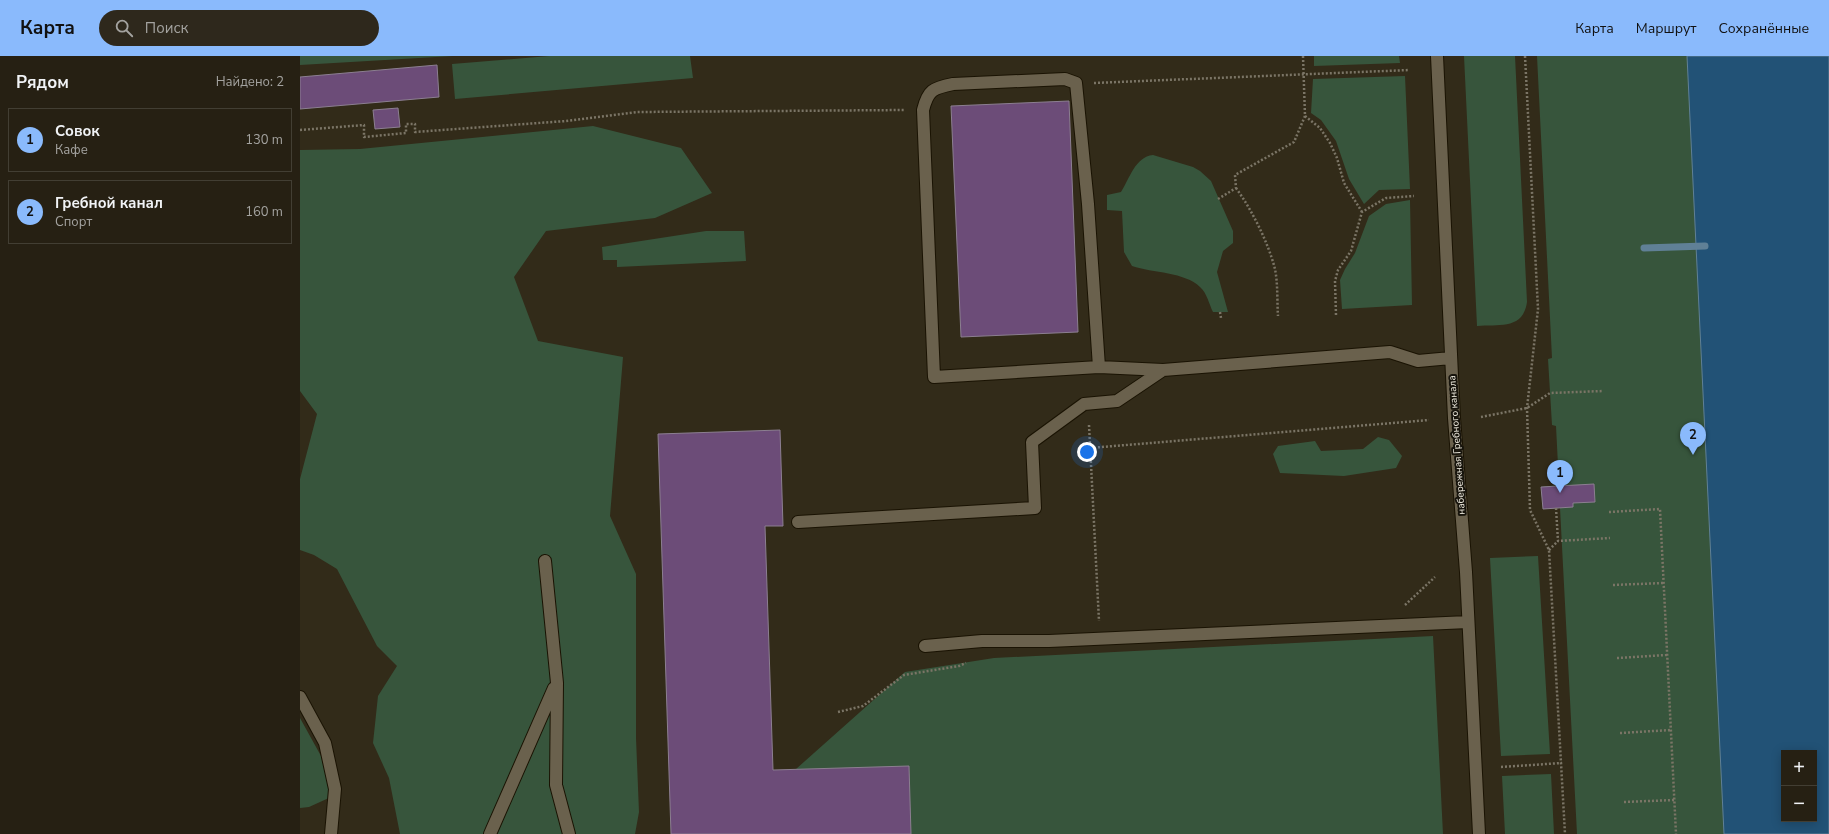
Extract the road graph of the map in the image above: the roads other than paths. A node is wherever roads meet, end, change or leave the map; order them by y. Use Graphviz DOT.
graph roads {
  1 [pos="1437,56"];
  2 [pos="1451,358"];
  3 [pos="1099,367"];
  4 [pos="1164,370"];
  5 [pos="798,522"];
  6 [pos="545,562"];
  7 [pos="1468,622"];
  8 [pos="925,646"];
  9 [pos="557,683"];
  10 [pos="300,697"];
  11 [pos="331,834"];
  12 [pos="490,834"];
  13 [pos="569,834"];
  14 [pos="1479,834"];
  1 -- 2 [label="street, набережная Гребного канала"];
  2 -- 4 [label="street"];
  2 -- 7 [label="street, набережная Гребного канала"];
  3 -- 3 [label="street"];
  3 -- 4 [label="street"];
  4 -- 5 [label="street"];
  6 -- 9 [label="street"];
  7 -- 8 [label="street"];
  7 -- 14 [label="street, набережная Гребного канала"];
  9 -- 12 [label="street"];
  9 -- 13 [label="street"];
  10 -- 11 [label="street"];
}
